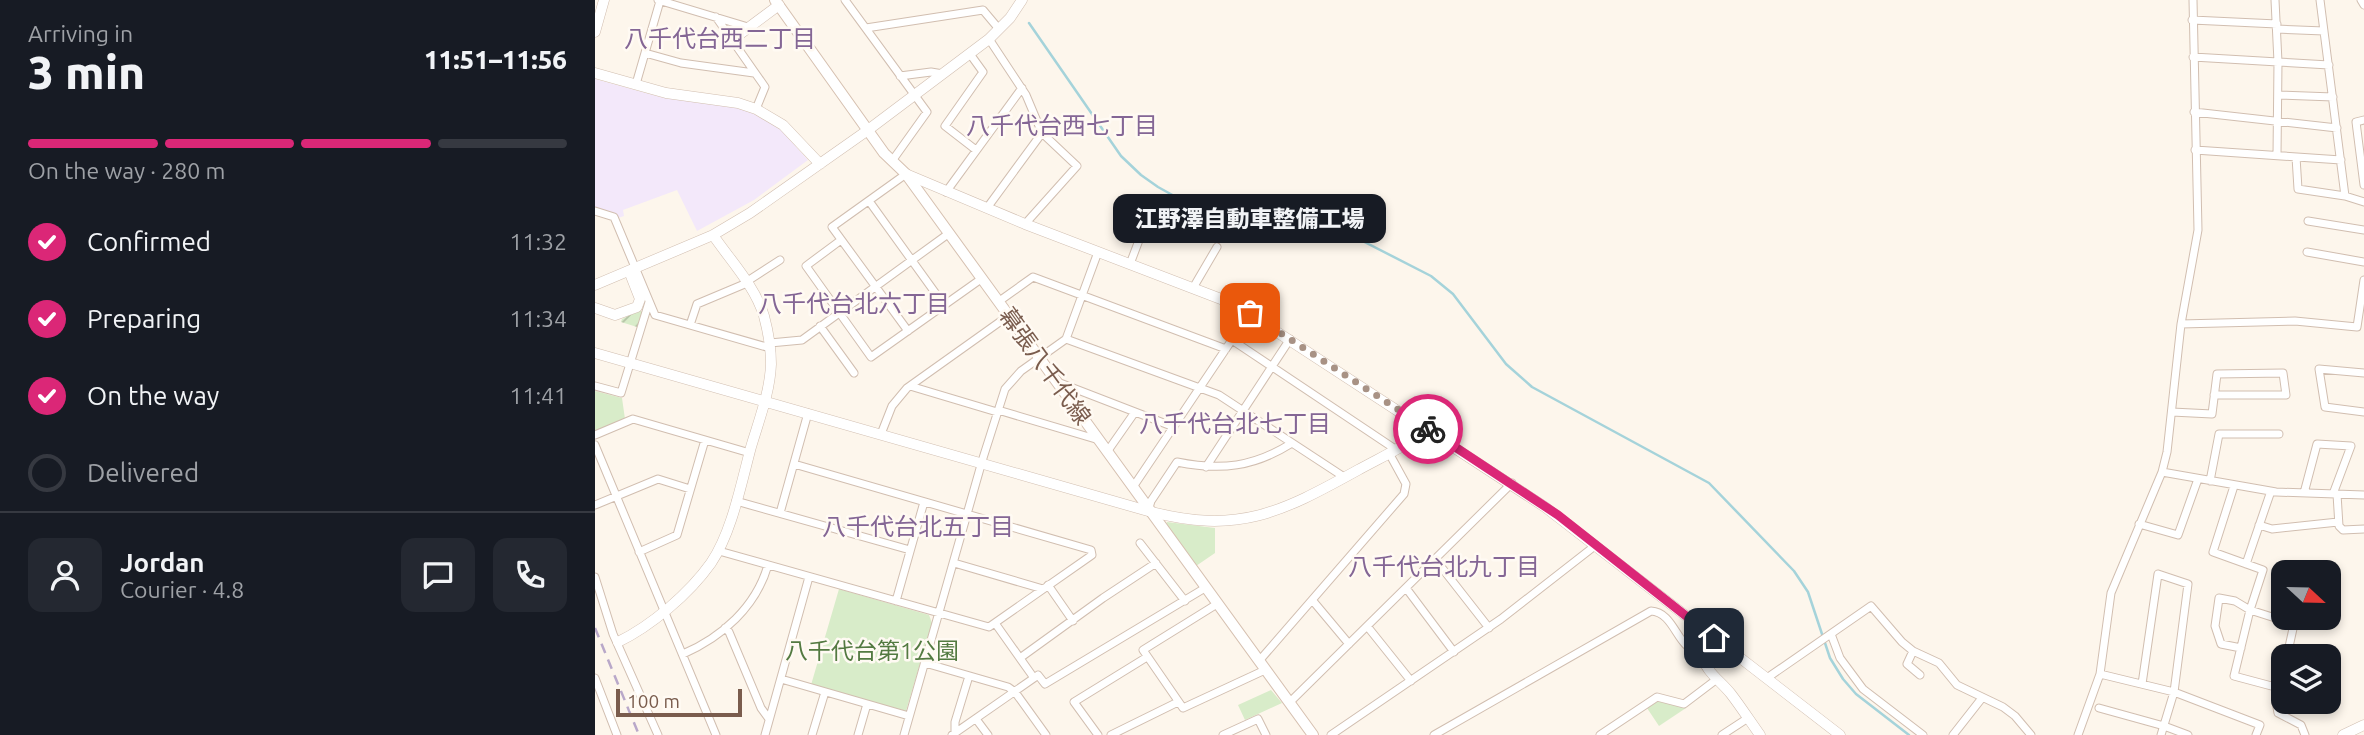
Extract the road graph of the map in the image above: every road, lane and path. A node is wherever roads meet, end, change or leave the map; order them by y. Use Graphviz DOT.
graph roads {
  1 [pos="604,0"];
  2 [pos="659,0"];
  3 [pos="845,0"];
  4 [pos="2193,0"];
  5 [pos="2275,0"];
  6 [pos="2320,0"];
  7 [pos="2361,0"];
  8 [pos="780,2"];
  9 [pos="1019,4"];
  10 [pos="2364,5"];
  11 [pos="716,17"];
  12 [pos="2192,20"];
  13 [pos="748,27"];
  14 [pos="2277,27"];
  15 [pos="866,28"];
  16 [pos="999,29"];
  17 [pos="2325,31"];
  18 [pos="595,32"];
  19 [pos="989,39"];
  20 [pos="732,40"];
  21 [pos="645,52"];
  22 [pos="970,54"];
  23 [pos="2193,57"];
  24 [pos="2278,62"];
  25 [pos="2329,65"];
  26 [pos="595,73"];
  27 [pos="754,73"];
  28 [pos="943,74"];
  29 [pos="900,76"];
  30 [pos="636,84"];
  31 [pos="1022,88"];
  32 [pos="2278,95"];
  33 [pos="913,96"];
  34 [pos="2333,97"];
  35 [pos="756,109"];
  36 [pos="2194,112"];
  37 [pos="2364,120"];
  38 [pos="2277,121"];
  39 [pos="2337,128"];
  40 [pos="868,130"];
  41 [pos="1042,133"];
  42 [pos="976,150"];
  43 [pos="2195,150"];
  44 [pos="2277,155"];
  45 [pos="2296,157"];
  46 [pos="2341,160"];
  47 [pos="892,161"];
  48 [pos="820,164"];
  49 [pos="906,174"];
  50 [pos="2364,185"];
  51 [pos="946,192"];
  52 [pos="2345,196"];
  53 [pos="869,201"];
  54 [pos="2364,202"];
  55 [pos="987,208"];
  56 [pos="595,211"];
  57 [pos="2308,221"];
  58 [pos="1025,223"];
  59 [pos="1144,227"];
  60 [pos="2364,230"];
  61 [pos="948,234"];
  62 [pos="713,235"];
  63 [pos="841,240"];
  64 [pos="1217,247"];
  65 [pos="1098,252"];
  66 [pos="2307,252"];
  67 [pos="780,260"];
  68 [pos="911,260"];
  69 [pos="2364,262"];
  70 [pos="1130,264"];
  71 [pos="632,270"];
  72 [pos="2364,272"];
  73 [pos="981,279"];
  74 [pos="2364,280"];
  75 [pos="746,283"];
  76 [pos="595,285"];
  77 [pos="875,286"];
  78 [pos="1193,288"];
  79 [pos="1081,296"];
  80 [pos="650,302"];
  81 [pos="998,302"];
  82 [pos="944,305"];
  83 [pos="595,308"];
  84 [pos="839,313"];
  85 [pos="1250,313"];
  86 [pos="1008,316"];
  87 [pos="2181,324"];
  88 [pos="690,325"];
  89 [pos="820,326"];
  90 [pos="908,331"];
  91 [pos="1066,339"];
  92 [pos="1290,339"];
  93 [pos="1232,340"];
  94 [pos="770,345"];
  95 [pos="1226,349"];
  96 [pos="595,353"];
  97 [pos="1039,358"];
  98 [pos="630,363"];
  99 [pos="1272,367"];
  100 [pos="854,373"];
  101 [pos="2364,373"];
  102 [pos="1056,382"];
  103 [pos="595,386"];
  104 [pos="910,386"];
  105 [pos="1200,388"];
  106 [pos="2214,395"];
  107 [pos="764,401"];
  108 [pos="1243,410"];
  109 [pos="997,411"];
  110 [pos="1135,412"];
  111 [pos="2172,412"];
  112 [pos="2364,412"];
  113 [pos="808,413"];
  114 [pos="1174,427"];
  115 [pos="1429,430"];
  116 [pos="2279,434"];
  117 [pos="595,435"];
  118 [pos="881,435"];
  119 [pos="705,440"];
  120 [pos="1100,441"];
  121 [pos="1292,443"];
  122 [pos="595,445"];
  123 [pos="1392,451"];
  124 [pos="1107,452"];
  125 [pos="750,453"];
  126 [pos="982,463"];
  127 [pos="793,464"];
  128 [pos="1206,467"];
  129 [pos="2162,472"];
  130 [pos="1344,477"];
  131 [pos="2198,479"];
  132 [pos="2210,481"];
  133 [pos="1512,484"];
  134 [pos="2234,486"];
  135 [pos="1133,487"];
  136 [pos="690,489"];
  137 [pos="2271,491"];
  138 [pos="2304,493"];
  139 [pos="2335,494"];
  140 [pos="2364,495"];
  141 [pos="615,496"];
  142 [pos="736,501"];
  143 [pos="925,502"];
  144 [pos="595,505"];
  145 [pos="1148,510"];
  146 [pos="781,513"];
  147 [pos="967,514"];
  148 [pos="2338,522"];
  149 [pos="2139,524"];
  150 [pos="2259,525"];
  151 [pos="2364,529"];
  152 [pos="1140,543"];
  153 [pos="1596,545"];
  154 [pos="910,550"];
  155 [pos="719,551"];
  156 [pos="639,552"];
  157 [pos="1435,559"];
  158 [pos="954,563"];
  159 [pos="1156,563"];
  160 [pos="2246,564"];
  161 [pos="768,565"];
  162 [pos="595,577"];
  163 [pos="809,577"];
  164 [pos="1046,587"];
  165 [pos="1406,588"];
  166 [pos="1205,589"];
  167 [pos="896,601"];
  168 [pos="1185,601"];
  169 [pos="1313,601"];
  170 [pos="1217,604"];
  171 [pos="2250,610"];
  172 [pos="664,611"];
  173 [pos="939,613"];
  174 [pos="1073,621"];
  175 [pos="995,623"];
  176 [pos="1367,626"];
  177 [pos="726,628"];
  178 [pos="1489,628"];
  179 [pos="1829,635"];
  180 [pos="1714,638"];
  181 [pos="618,642"];
  182 [pos="1349,644"];
  183 [pos="2290,644"];
  184 [pos="2241,648"];
  185 [pos="1913,651"];
  186 [pos="1454,652"];
  187 [pos="683,654"];
  188 [pos="1702,654"];
  189 [pos="1147,657"];
  190 [pos="1020,658"];
  191 [pos="925,663"];
  192 [pos="1262,665"];
  193 [pos="2100,674"];
  194 [pos="1920,675"];
  195 [pos="969,676"];
  196 [pos="595,678"];
  197 [pos="1034,678"];
  198 [pos="1767,678"];
  199 [pos="781,679"];
  200 [pos="1717,679"];
  201 [pos="1411,681"];
  202 [pos="2142,684"];
  203 [pos="2271,686"];
  204 [pos="825,692"];
  205 [pos="1015,692"];
  206 [pos="2174,692"];
  207 [pos="1982,698"];
  208 [pos="1178,702"];
  209 [pos="1289,703"];
  210 [pos="867,704"];
  211 [pos="2099,709"];
  212 [pos="2280,714"];
  213 [pos="909,716"];
  214 [pos="1748,718"];
  215 [pos="769,719"];
  216 [pos="976,719"];
  217 [pos="2364,725"];
  218 [pos="2164,726"];
  219 [pos="953,734"];
  220 [pos="617,735"];
  221 [pos="658,735"];
  222 [pos="716,735"];
  223 [pos="765,735"];
  224 [pos="812,735"];
  225 [pos="857,735"];
  226 [pos="904,735"];
  227 [pos="988,735"];
  228 [pos="1046,735"];
  229 [pos="1098,735"];
  230 [pos="1111,735"];
  231 [pos="1223,735"];
  232 [pos="1266,735"];
  233 [pos="1313,735"];
  234 [pos="1331,735"];
  235 [pos="1434,735"];
  236 [pos="1600,735"];
  237 [pos="1722,735"];
  238 [pos="1760,735"];
  239 [pos="1840,735"];
  240 [pos="1923,735"];
  241 [pos="1953,735"];
  242 [pos="2031,735"];
  243 [pos="2078,735"];
  244 [pos="2161,735"];
  245 [pos="2188,735"];
  246 [pos="2256,735"];
  247 [pos="2305,735"];
  248 [pos="2343,735"];
  1 -- 18 [label="street"];
  2 -- 11 [label="street"];
  2 -- 21 [label="street"];
  3 -- 15 [label="street"];
  4 -- 12 [label="street"];
  5 -- 14 [label="street"];
  6 -- 17 [label="street"];
  7 -- 10 [label="street"];
  8 -- 13 [label="street"];
  8 -- 40 [label="main road, 幕張八千代線"];
  9 -- 16 [label="street"];
  11 -- 13 [label="street"];
  11 -- 20 [label="street"];
  12 -- 14 [label="street"];
  12 -- 23 [label="street"];
  13 -- 20 [label="street"];
  14 -- 17 [label="street"];
  14 -- 24 [label="street"];
  15 -- 16 [label="street"];
  15 -- 29 [label="street"];
  16 -- 19 [label="street"];
  17 -- 25 [label="street"];
  19 -- 22 [label="street"];
  19 -- 31 [label="street"];
  20 -- 27 [label="street"];
  21 -- 27 [label="street"];
  21 -- 30 [label="street"];
  22 -- 28 [label="street"];
  22 -- 42 [label="street"];
  23 -- 24 [label="street"];
  23 -- 36 [label="street"];
  24 -- 25 [label="street"];
  24 -- 32 [label="street"];
  25 -- 34 [label="street"];
  26 -- 30 [label="street"];
  27 -- 35 [label="street"];
  28 -- 29 [label="street"];
  28 -- 33 [label="street"];
  29 -- 33 [label="street"];
  30 -- 35 [label="street"];
  31 -- 41 [label="street"];
  31 -- 42 [label="street"];
  32 -- 34 [label="street"];
  32 -- 38 [label="street"];
  33 -- 40 [label="street"];
  33 -- 47 [label="street"];
  34 -- 39 [label="street"];
  35 -- 48 [label="street"];
  36 -- 38 [label="street"];
  36 -- 43 [label="street"];
  37 -- 50 [label="street"];
  38 -- 39 [label="street"];
  38 -- 44 [label="street"];
  39 -- 46 [label="street"];
  40 -- 47 [label="main road, 幕張八千代線"];
  40 -- 48 [label="street"];
  41 -- 55 [label="street"];
  41 -- 58 [label="street"];
  42 -- 51 [label="street"];
  43 -- 44 [label="street"];
  43 -- 87 [label="street"];
  44 -- 45 [label="street"];
  45 -- 46 [label="street"];
  45 -- 52 [label="street"];
  46 -- 52 [label="street"];
  47 -- 49 [label="main road, 幕張八千代線"];
  48 -- 62 [label="street"];
  49 -- 51 [label="street"];
  49 -- 53 [label="street"];
  49 -- 61 [label="main road, 幕張八千代線"];
  51 -- 55 [label="street"];
  52 -- 54 [label="street"];
  53 -- 63 [label="street"];
  53 -- 68 [label="street"];
  55 -- 58 [label="street"];
  56 -- 71 [label="street"];
  57 -- 60 [label="street"];
  58 -- 65 [label="street"];
  59 -- 70 [label="street"];
  61 -- 68 [label="street"];
  61 -- 73 [label="main road, 幕張八千代線"];
  62 -- 71 [label="street"];
  62 -- 75 [label="street"];
  63 -- 77 [label="street"];
  63 -- 84 [label="street"];
  64 -- 78 [label="street"];
  65 -- 70 [label="street"];
  65 -- 79 [label="street"];
  66 -- 69 [label="street"];
  67 -- 75 [label="street"];
  68 -- 77 [label="street"];
  68 -- 82 [label="street"];
  70 -- 78 [label="street"];
  71 -- 76 [label="street"];
  71 -- 80 [label="street"];
  71 -- 83 [label="street"];
  72 -- 74 [label="street"];
  73 -- 81 [label="main road, 幕張八千代線"];
  73 -- 82 [label="street"];
  74 -- 87 [label="street"];
  75 -- 88 [label="street"];
  75 -- 94 [label="street"];
  77 -- 84 [label="street"];
  77 -- 90 [label="street"];
  78 -- 85 [label="street"];
  79 -- 81 [label="street"];
  79 -- 91 [label="street"];
  79 -- 95 [label="street"];
  80 -- 88 [label="street"];
  80 -- 98 [label="street"];
  81 -- 86 [label="main road, 幕張八千代線"];
  82 -- 90 [label="street"];
  84 -- 89 [label="street"];
  84 -- 90 [label="street"];
  85 -- 92 [label="street"];
  85 -- 93 [label="street"];
  86 -- 97 [label="main road, 幕張八千代線"];
  86 -- 104 [label="street"];
  87 -- 111 [label="street"];
  88 -- 94 [label="street"];
  89 -- 94 [label="street"];
  89 -- 100 [label="street"];
  91 -- 97 [label="street"];
  91 -- 105 [label="street"];
  92 -- 99 [label="street"];
  92 -- 115 [label="street"];
  93 -- 95 [label="street"];
  93 -- 99 [label="street"];
  94 -- 107 [label="street"];
  95 -- 105 [label="street"];
  96 -- 98 [label="street"];
  97 -- 102 [label="main road, 幕張八千代線"];
  97 -- 109 [label="street"];
  98 -- 103 [label="street"];
  98 -- 107 [label="street"];
  99 -- 108 [label="street"];
  99 -- 123 [label="street"];
  101 -- 112 [label="street"];
  102 -- 110 [label="street"];
  102 -- 120 [label="main road, 幕張八千代線"];
  104 -- 109 [label="street"];
  104 -- 118 [label="street"];
  105 -- 108 [label="street"];
  105 -- 114 [label="street"];
  106 -- 106 [label="street"];
  106 -- 111 [label="street"];
  107 -- 113 [label="street"];
  107 -- 125 [label="street"];
  108 -- 121 [label="street"];
  108 -- 128 [label="street"];
  109 -- 120 [label="street"];
  109 -- 126 [label="street"];
  110 -- 114 [label="street"];
  110 -- 124 [label="street"];
  111 -- 129 [label="street"];
  113 -- 118 [label="street"];
  113 -- 127 [label="street"];
  114 -- 135 [label="street"];
  115 -- 123 [label="street"];
  115 -- 133 [label="street"];
  116 -- 132 [label="street"];
  117 -- 119 [label="street"];
  118 -- 126 [label="street"];
  119 -- 125 [label="street"];
  119 -- 136 [label="street"];
  120 -- 124 [label="main road, 幕張八千代線"];
  121 -- 128 [label="street"];
  121 -- 130 [label="street"];
  122 -- 141 [label="street"];
  123 -- 130 [label="street"];
  123 -- 169 [label="street"];
  124 -- 135 [label="main road, 幕張八千代線"];
  125 -- 142 [label="street"];
  126 -- 145 [label="street"];
  126 -- 147 [label="street"];
  127 -- 143 [label="street"];
  127 -- 146 [label="street"];
  128 -- 145 [label="street"];
  129 -- 131 [label="street"];
  129 -- 149 [label="street"];
  130 -- 145 [label="street"];
  131 -- 132 [label="street"];
  131 -- 149 [label="street"];
  132 -- 134 [label="street"];
  133 -- 153 [label="street"];
  133 -- 157 [label="street"];
  134 -- 137 [label="street"];
  134 -- 160 [label="street"];
  135 -- 145 [label="main road, 幕張八千代線"];
  136 -- 141 [label="street"];
  136 -- 156 [label="street"];
  137 -- 138 [label="street"];
  137 -- 150 [label="street"];
  138 -- 139 [label="street"];
  138 -- 139 [label="street"];
  139 -- 140 [label="street"];
  139 -- 148 [label="street"];
  141 -- 144 [label="street"];
  141 -- 156 [label="street"];
  142 -- 146 [label="street"];
  142 -- 155 [label="street"];
  143 -- 147 [label="street"];
  143 -- 154 [label="street"];
  145 -- 166 [label="main road, 幕張八千代線"];
  146 -- 154 [label="street"];
  147 -- 158 [label="street"];
  147 -- 164 [label="street"];
  148 -- 150 [label="street"];
  148 -- 151 [label="street"];
  149 -- 193 [label="street"];
  150 -- 160 [label="street"];
  152 -- 159 [label="street"];
  153 -- 178 [label="street"];
  153 -- 180 [label="street"];
  154 -- 167 [label="street"];
  155 -- 161 [label="street"];
  155 -- 172 [label="street"];
  156 -- 172 [label="street"];
  157 -- 165 [label="street"];
  157 -- 178 [label="street"];
  158 -- 164 [label="street"];
  158 -- 173 [label="street"];
  159 -- 168 [label="street"];
  159 -- 174 [label="street"];
  160 -- 171 [label="street"];
  161 -- 163 [label="street"];
  161 -- 177 [label="street"];
  162 -- 181 [label="street"];
  163 -- 167 [label="street"];
  163 -- 199 [label="street"];
  164 -- 174 [label="street"];
  164 -- 175 [label="street"];
  165 -- 176 [label="street"];
  165 -- 186 [label="street"];
  166 -- 168 [label="street"];
  166 -- 170 [label="main road, 幕張八千代線"];
  167 -- 173 [label="street"];
  168 -- 197 [label="street"];
  169 -- 182 [label="street"];
  169 -- 192 [label="street"];
  170 -- 189 [label="street"];
  170 -- 192 [label="main road, 幕張八千代線"];
  171 -- 183 [label="street"];
  171 -- 184 [label="street"];
  171 -- 184 [label="street"];
  172 -- 181 [label="street"];
  172 -- 187 [label="street"];
  173 -- 175 [label="street"];
  173 -- 191 [label="street"];
  174 -- 190 [label="street"];
  175 -- 190 [label="street"];
  176 -- 182 [label="street"];
  176 -- 201 [label="street"];
  177 -- 187 [label="street"];
  177 -- 215 [label="street"];
  178 -- 186 [label="street"];
  179 -- 185 [label="street"];
  179 -- 198 [label="street"];
  179 -- 240 [label="street"];
  180 -- 188 [label="street"];
  180 -- 198 [label="street"];
  181 -- 221 [label="street"];
  182 -- 209 [label="street"];
  184 -- 203 [label="street"];
  185 -- 194 [label="street"];
  185 -- 207 [label="street"];
  186 -- 201 [label="street"];
  187 -- 222 [label="street"];
  188 -- 200 [label="street"];
  188 -- 235 [label="street"];
  189 -- 208 [label="street"];
  189 -- 229 [label="street"];
  190 -- 197 [label="street"];
  191 -- 195 [label="street"];
  191 -- 213 [label="street"];
  192 -- 208 [label="street"];
  192 -- 209 [label="main road, 幕張八千代線"];
  193 -- 202 [label="street"];
  193 -- 243 [label="street"];
  195 -- 205 [label="street"];
  195 -- 219 [label="street"];
  196 -- 220 [label="street"];
  197 -- 205 [label="street"];
  198 -- 239 [label="street"];
  199 -- 204 [label="street"];
  199 -- 215 [label="street"];
  200 -- 214 [label="street"];
  200 -- 236 [label="street"];
  201 -- 234 [label="street"];
  202 -- 206 [label="street"];
  202 -- 206 [label="street"];
  204 -- 210 [label="street"];
  204 -- 224 [label="street"];
  205 -- 216 [label="street"];
  205 -- 228 [label="street"];
  206 -- 218 [label="street"];
  206 -- 246 [label="street"];
  207 -- 241 [label="street"];
  207 -- 242 [label="street"];
  208 -- 230 [label="street"];
  209 -- 233 [label="main road, 幕張八千代線"];
  210 -- 213 [label="street"];
  210 -- 225 [label="street"];
  211 -- 218 [label="street"];
  212 -- 247 [label="street"];
  213 -- 226 [label="street"];
  214 -- 237 [label="street"];
  214 -- 238 [label="street"];
  215 -- 223 [label="street"];
  216 -- 219 [label="street"];
  216 -- 227 [label="street"];
  217 -- 248 [label="street"];
  218 -- 244 [label="street"];
  218 -- 245 [label="street"];
  231 -- 232 [label="street"];
}
